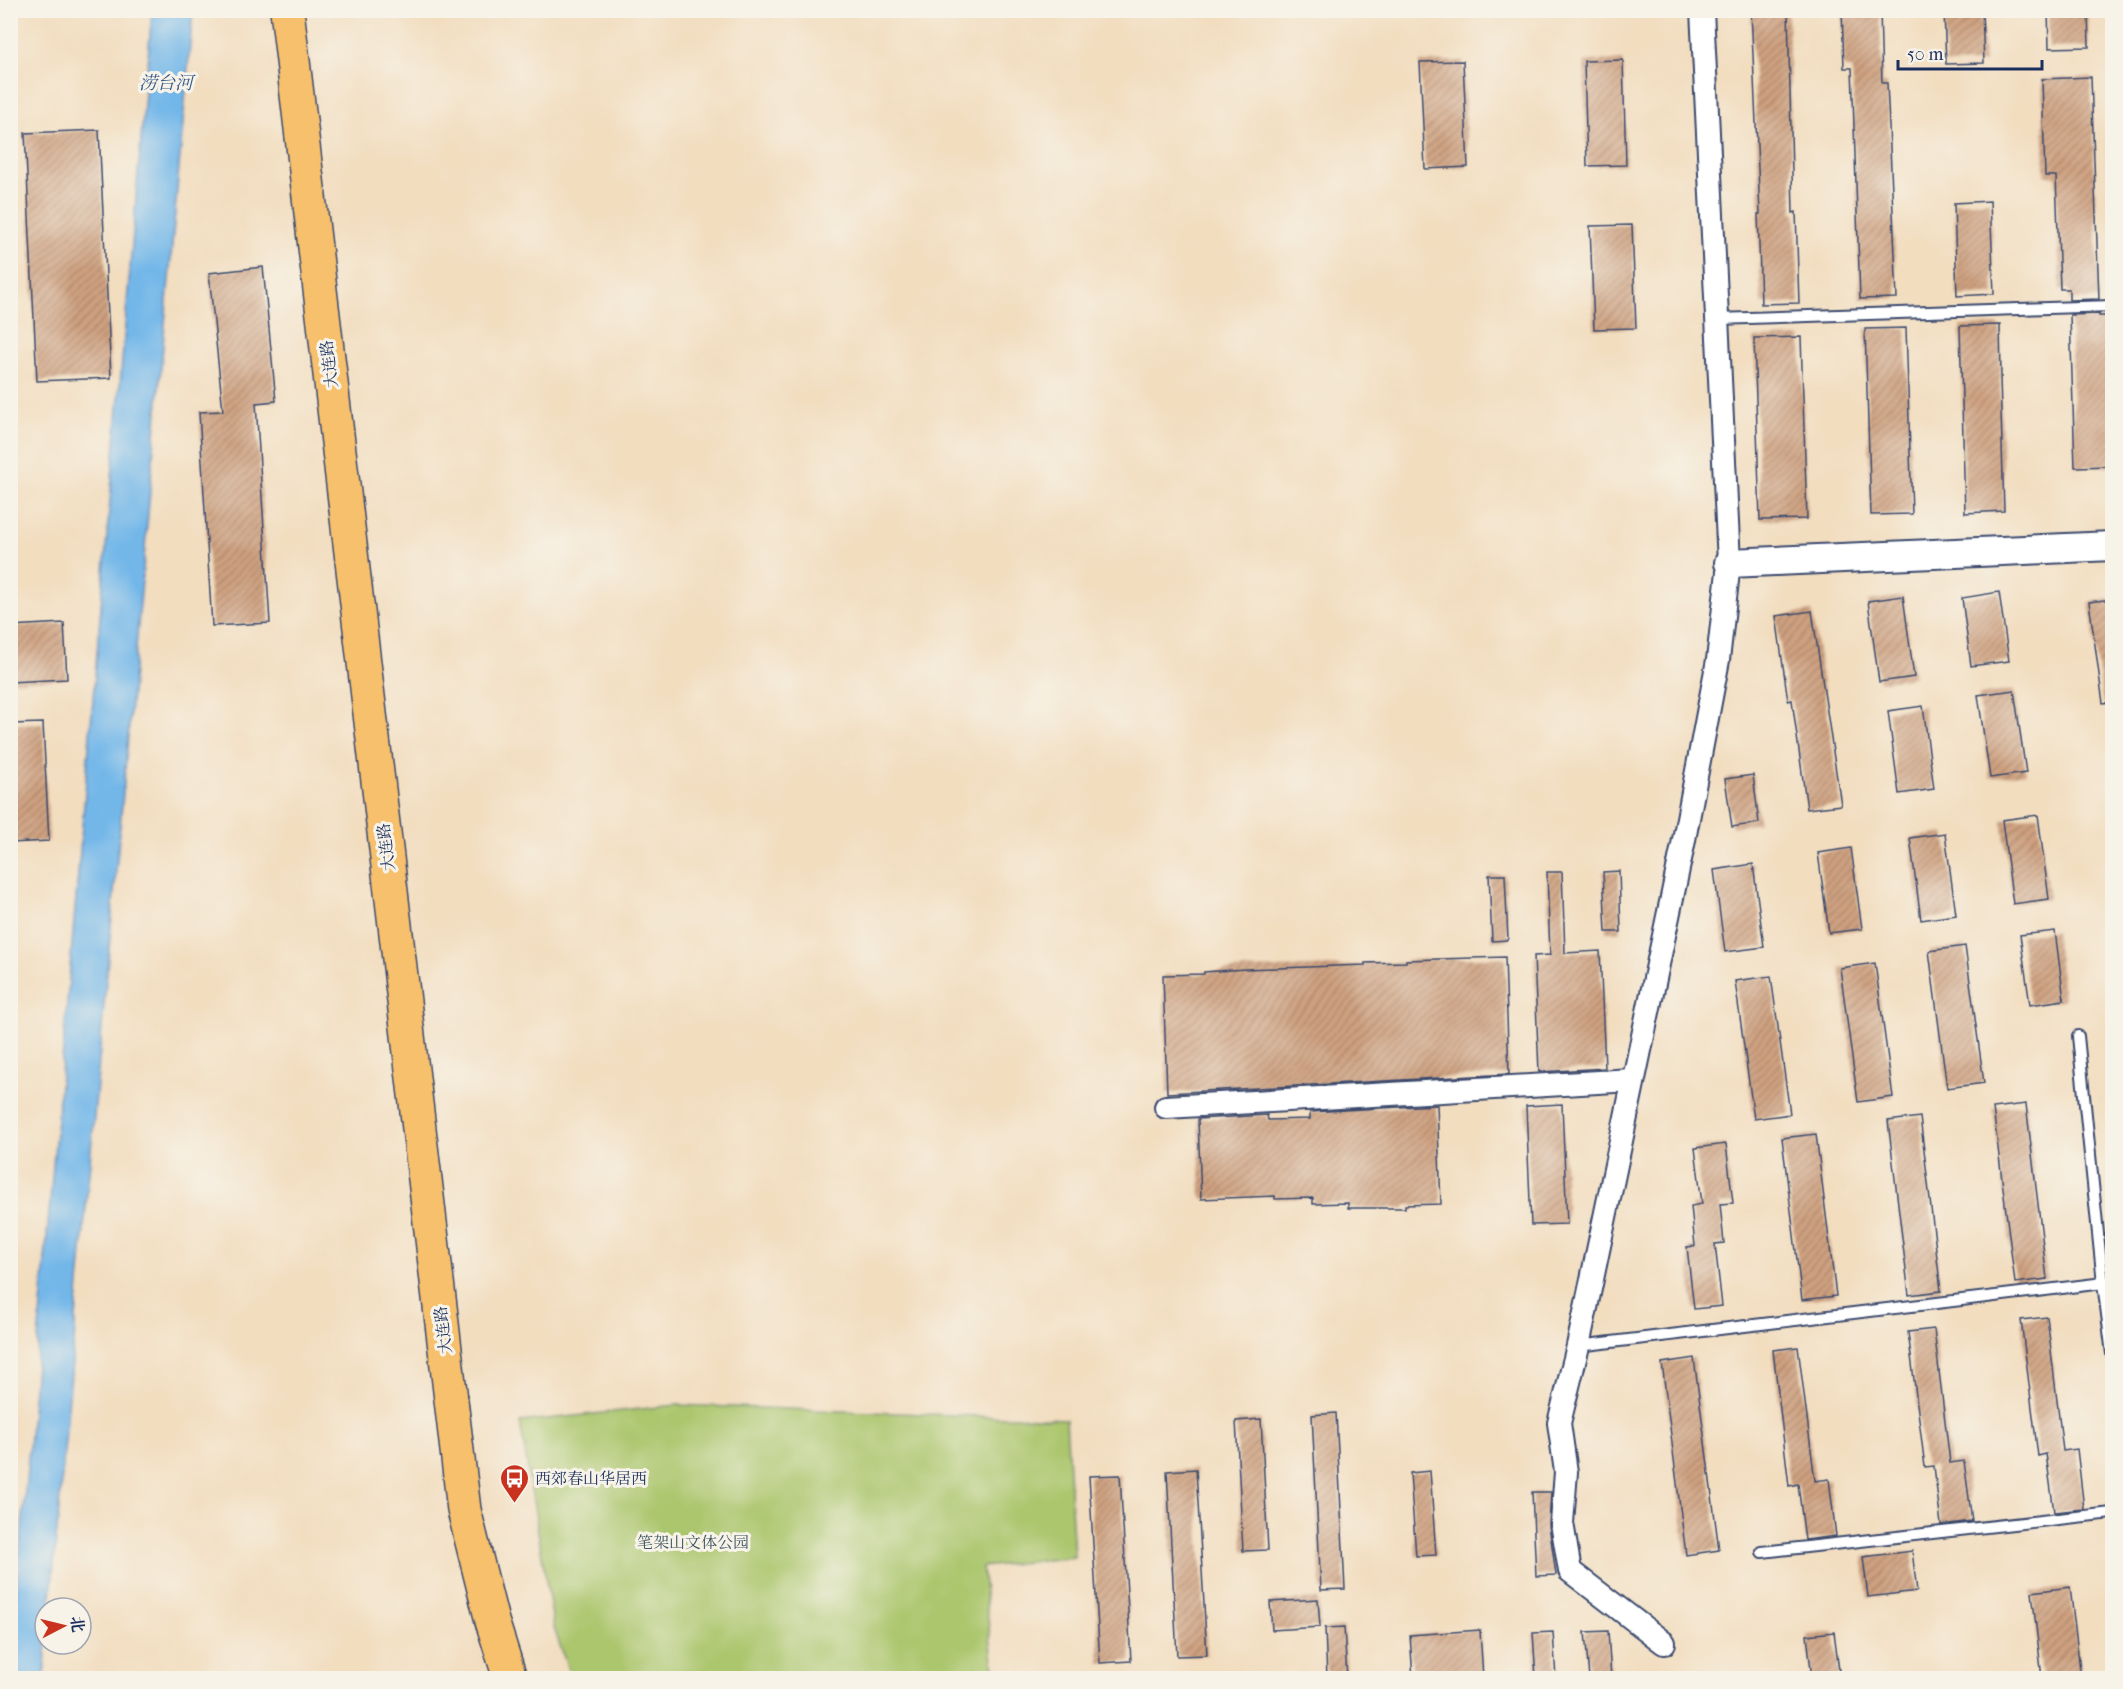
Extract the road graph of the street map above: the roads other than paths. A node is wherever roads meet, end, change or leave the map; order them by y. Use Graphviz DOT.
graph roads {
  1 [pos="287,10"];
  2 [pos="1702,10"];
  3 [pos="2112,306"];
  4 [pos="1718,319"];
  5 [pos="2112,546"];
  6 [pos="1729,563"];
  7 [pos="2078,1036"];
  8 [pos="1632,1080"];
  9 [pos="1166,1107"];
  10 [pos="2108,1282"];
  11 [pos="1578,1346"];
  12 [pos="2112,1354"];
  13 [pos="2112,1513"];
  14 [pos="1762,1552"];
  15 [pos="1664,1643"];
  16 [pos="510,1678"];
  1 -- 16 [label="main road, 大连路"];
  2 -- 4 [label="street"];
  3 -- 4 [label="lane"];
  4 -- 6 [label="street"];
  5 -- 6 [label="street"];
  6 -- 8 [label="street"];
  7 -- 10 [label="lane"];
  8 -- 9 [label="street"];
  8 -- 11 [label="street"];
  10 -- 11 [label="lane"];
  10 -- 12 [label="lane"];
  11 -- 15 [label="street"];
  13 -- 14 [label="lane"];
}
